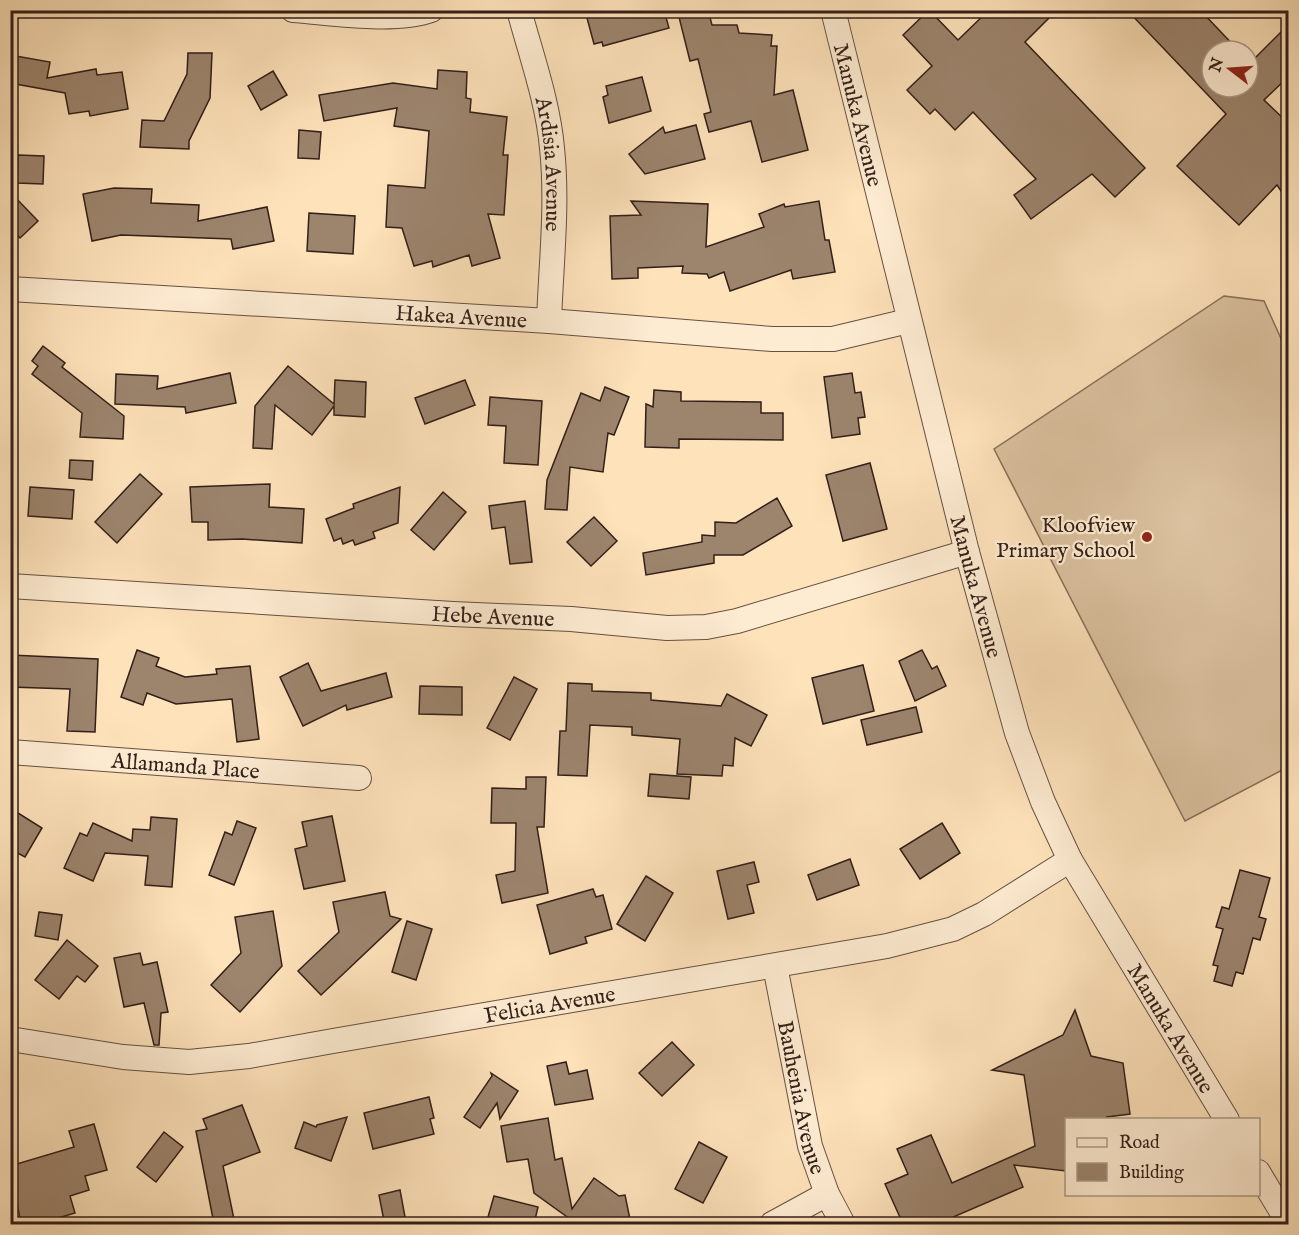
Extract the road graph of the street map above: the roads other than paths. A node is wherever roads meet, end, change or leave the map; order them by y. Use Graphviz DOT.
graph roads {
  1 [pos="293,10"];
  2 [pos="431,10"];
  3 [pos="519,10"];
  4 [pos="833,10"];
  5 [pos="10,289"];
  6 [pos="549,321"];
  7 [pos="908,321"];
  8 [pos="967,552"];
  9 [pos="10,586"];
  10 [pos="10,752"];
  11 [pos="359,778"];
  12 [pos="1070,860"];
  13 [pos="775,966"];
  14 [pos="10,1039"];
  15 [pos="1226,1118"];
  16 [pos="1260,1175"];
  17 [pos="827,1194"];
  18 [pos="1288,1222"];
  19 [pos="772,1224"];
  20 [pos="843,1224"];
  1 -- 2 [label="street"];
  3 -- 6 [label="street, Ardisia Avenue"];
  4 -- 7 [label="street, Manuka Avenue"];
  5 -- 6 [label="street, Hakea Avenue"];
  6 -- 7 [label="street, Hakea Avenue"];
  7 -- 8 [label="street, Manuka Avenue"];
  8 -- 9 [label="street, Hebe Avenue"];
  8 -- 12 [label="street, Manuka Avenue"];
  10 -- 11 [label="street, Allamanda Place"];
  12 -- 13 [label="street, Felicia Avenue"];
  12 -- 15 [label="street, Manuka Avenue"];
  13 -- 14 [label="street, Felicia Avenue"];
  13 -- 17 [label="street, Bauhenia Avenue"];
  16 -- 18 [label="street"];
  17 -- 19 [label="street"];
  17 -- 20 [label="street, Bauhenia Avenue"];
}
